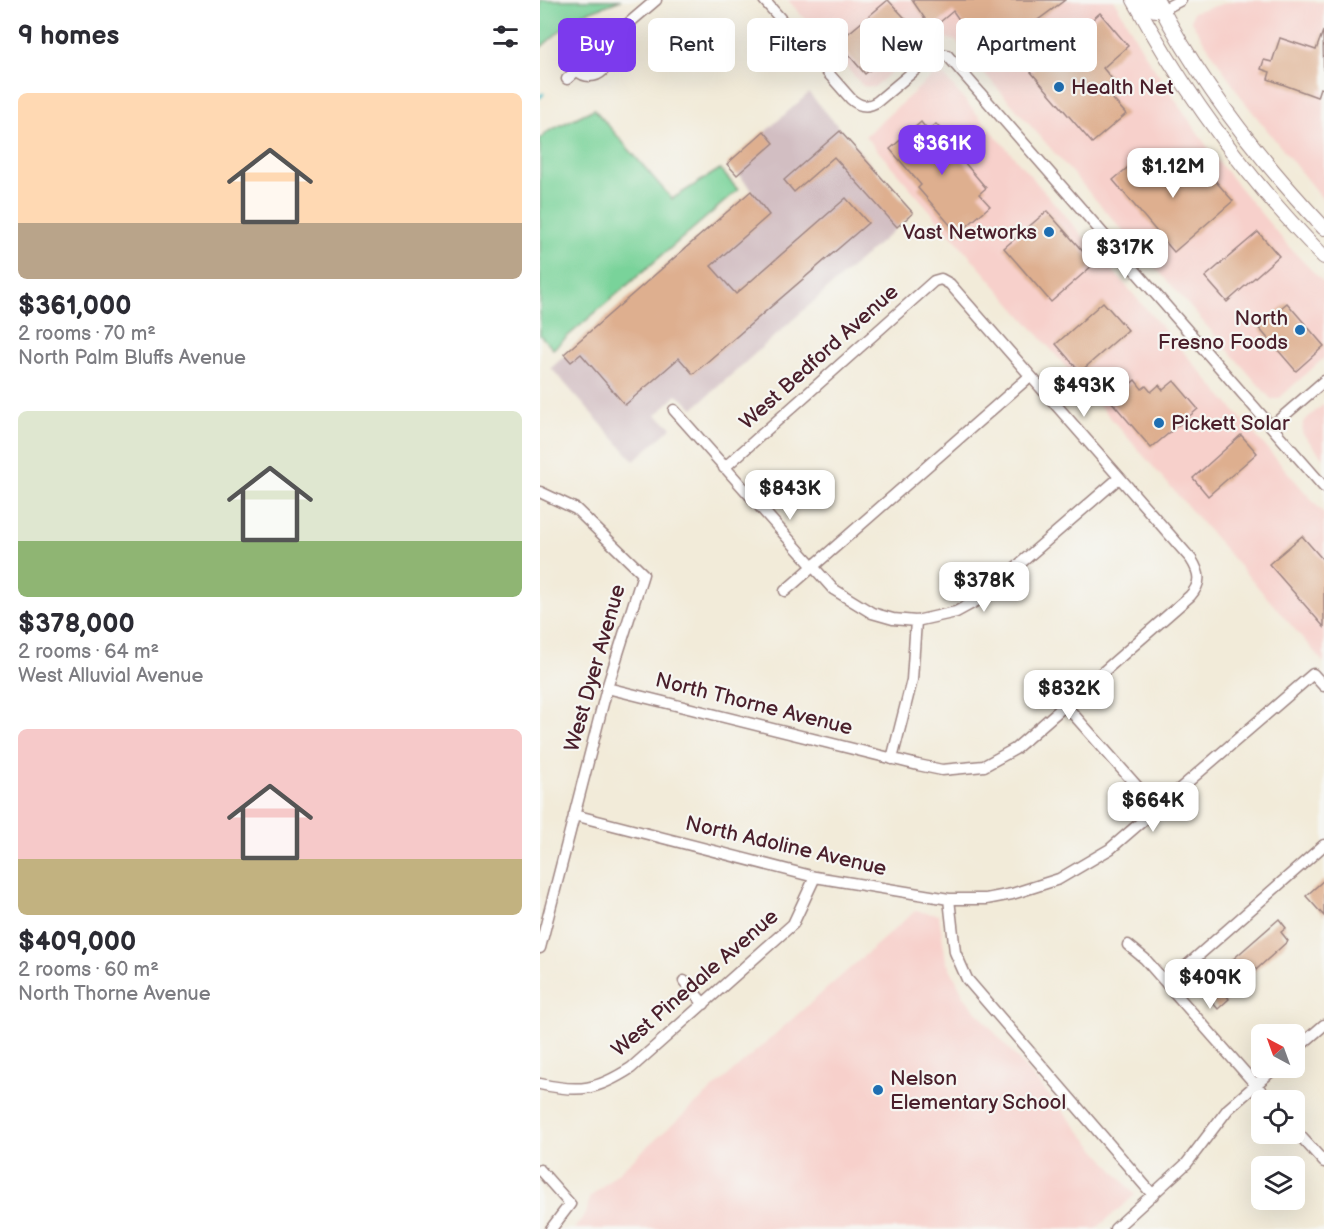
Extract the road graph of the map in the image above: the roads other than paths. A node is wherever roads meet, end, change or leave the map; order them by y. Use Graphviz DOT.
graph roads {
  1 [pos="656,0"];
  2 [pos="764,0"];
  3 [pos="1134,0"];
  4 [pos="1145,0"];
  5 [pos="1181,0"];
  6 [pos="1159,5"];
  7 [pos="1143,16"];
  8 [pos="635,18"];
  9 [pos="575,72"];
  10 [pos="582,72"];
  11 [pos="598,72"];
  12 [pos="567,79"];
  13 [pos="1241,129"];
  14 [pos="1324,228"];
  15 [pos="1324,257"];
  16 [pos="1029,377"];
  17 [pos="1324,381"];
  18 [pos="674,410"];
  19 [pos="1272,426"];
  20 [pos="724,468"];
  21 [pos="1119,478"];
  22 [pos="1324,487"];
  23 [pos="540,492"];
  24 [pos="811,567"];
  25 [pos="784,591"];
  26 [pos="916,621"];
  27 [pos="1324,686"];
  28 [pos="607,688"];
  29 [pos="1066,706"];
  30 [pos="892,759"];
  31 [pos="1158,810"];
  32 [pos="574,815"];
  33 [pos="1324,845"];
  34 [pos="815,877"];
  35 [pos="949,899"];
  36 [pos="1128,945"];
  37 [pos="540,948"];
  38 [pos="684,981"];
  39 [pos="1167,983"];
  40 [pos="704,1004"];
  41 [pos="1324,1025"];
  42 [pos="1305,1041"];
  43 [pos="1263,1078"];
  44 [pos="540,1084"];
  45 [pos="1256,1084"];
  46 [pos="1261,1090"];
  47 [pos="1305,1141"];
  48 [pos="1324,1162"];
  49 [pos="540,1170"];
  50 [pos="1153,1195"];
  51 [pos="551,1229"];
  52 [pos="1115,1229"];
  1 -- 8 [label="street"];
  2 -- 19 [label="street"];
  3 -- 7 [label="main road"];
  4 -- 6 [label="main road"];
  5 -- 6 [label="street"];
  6 -- 13 [label="main road"];
  7 -- 13 [label="main road"];
  7 -- 15 [label="main road"];
  9 -- 12 [label="street"];
  10 -- 11 [label="street"];
  13 -- 14 [label="main road"];
  16 -- 20 [label="street, West Bedford Avenue"];
  16 -- 21 [label="street"];
  16 -- 24 [label="street"];
  17 -- 19 [label="street"];
  18 -- 20 [label="street"];
  19 -- 22 [label="street"];
  20 -- 24 [label="street"];
  21 -- 26 [label="street"];
  21 -- 29 [label="street"];
  23 -- 28 [label="street, West Dyer Avenue"];
  24 -- 25 [label="street"];
  24 -- 26 [label="street"];
  26 -- 30 [label="street"];
  27 -- 31 [label="street, North Adoline Avenue"];
  28 -- 30 [label="street, North Thorne Avenue"];
  28 -- 32 [label="street, West Dyer Avenue"];
  29 -- 30 [label="street"];
  29 -- 31 [label="street"];
  31 -- 35 [label="street, North Adoline Avenue"];
  32 -- 34 [label="street, North Adoline Avenue"];
  32 -- 37 [label="street, West Dyer Avenue"];
  33 -- 39 [label="street"];
  34 -- 35 [label="street, North Adoline Avenue"];
  34 -- 40 [label="street, West Pinedale Avenue"];
  35 -- 50 [label="street"];
  36 -- 39 [label="street"];
  38 -- 40 [label="street"];
  39 -- 45 [label="street"];
  40 -- 44 [label="street, West Pinedale Avenue"];
  41 -- 42 [label="street"];
  43 -- 45 [label="street"];
  45 -- 46 [label="street"];
  45 -- 50 [label="street"];
  47 -- 48 [label="street"];
  49 -- 51 [label="street"];
  50 -- 52 [label="street"];
}
